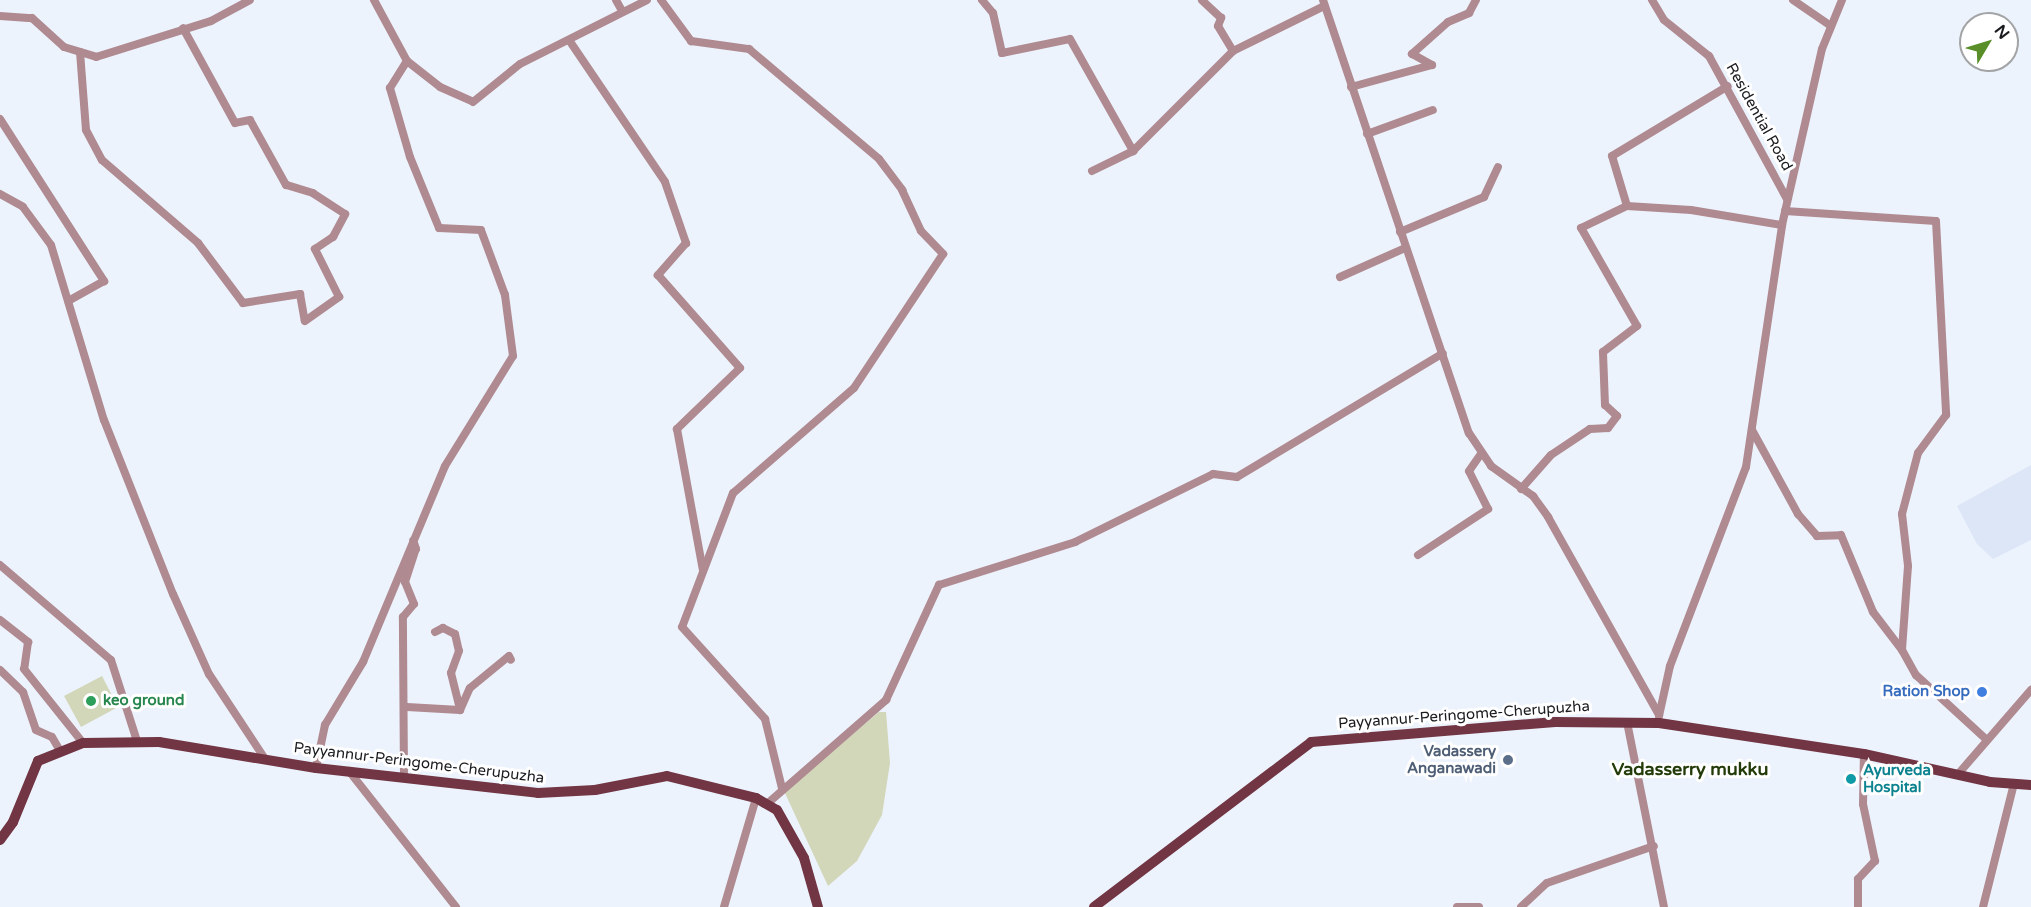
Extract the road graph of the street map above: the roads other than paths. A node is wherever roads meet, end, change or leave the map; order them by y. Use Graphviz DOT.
graph roads {
  1 [pos="250,0"];
  2 [pos="374,0"];
  3 [pos="616,0"];
  4 [pos="646,0"];
  5 [pos="661,0"];
  6 [pos="982,0"];
  7 [pos="1202,0"];
  8 [pos="1476,0"];
  9 [pos="1652,0"];
  10 [pos="1793,0"];
  11 [pos="1842,0"];
  12 [pos="1324,3"];
  13 [pos="622,11"];
  14 [pos="0,16"];
  15 [pos="1832,26"];
  16 [pos="183,28"];
  17 [pos="569,40"];
  18 [pos="1233,51"];
  19 [pos="80,52"];
  20 [pos="407,61"];
  21 [pos="1728,86"];
  22 [pos="1352,87"];
  23 [pos="1433,110"];
  24 [pos="0,119"];
  25 [pos="1367,134"];
  26 [pos="1133,151"];
  27 [pos="1498,167"];
  28 [pos="1092,171"];
  29 [pos="0,194"];
  30 [pos="1787,200"];
  31 [pos="1627,206"];
  32 [pos="1785,211"];
  33 [pos="1782,225"];
  34 [pos="1400,232"];
  35 [pos="1405,248"];
  36 [pos="1340,277"];
  37 [pos="68,301"];
  38 [pos="1443,353"];
  39 [pos="1752,430"];
  40 [pos="1481,454"];
  41 [pos="1521,489"];
  42 [pos="412,540"];
  43 [pos="1418,555"];
  44 [pos="0,565"];
  45 [pos="703,572"];
  46 [pos="0,620"];
  47 [pos="435,632"];
  48 [pos="1902,650"];
  49 [pos="512,660"];
  50 [pos="0,670"];
  51 [pos="2031,690"];
  52 [pos="407,707"];
  53 [pos="460,710"];
  54 [pos="1659,719"];
  55 [pos="1627,722"];
  56 [pos="1987,740"];
  57 [pos="136,741"];
  58 [pos="83,743"];
  59 [pos="59,749"];
  60 [pos="1864,754"];
  61 [pos="265,759"];
  62 [pos="316,768"];
  63 [pos="349,771"];
  64 [pos="1959,773"];
  65 [pos="404,778"];
  66 [pos="2014,784"];
  67 [pos="2031,784"];
  68 [pos="782,788"];
  69 [pos="756,798"];
  70 [pos="768,803"];
  71 [pos="0,840"];
  72 [pos="1654,846"];
  73 [pos="456,907"];
  74 [pos="724,907"];
  75 [pos="818,907"];
  76 [pos="1094,907"];
  77 [pos="1457,907"];
  78 [pos="1479,907"];
  79 [pos="1521,907"];
  80 [pos="1664,907"];
  81 [pos="1858,907"];
  82 [pos="1983,907"];
  1 -- 16 [label="street"];
  2 -- 20 [label="street"];
  3 -- 13 [label="street"];
  4 -- 13 [label="street"];
  5 -- 45 [label="street"];
  6 -- 26 [label="street"];
  7 -- 18 [label="street"];
  8 -- 22 [label="street"];
  9 -- 21 [label="street, Residential Road"];
  10 -- 15 [label="street"];
  11 -- 15 [label="street"];
  12 -- 18 [label="street"];
  12 -- 22 [label="street"];
  13 -- 17 [label="street"];
  14 -- 19 [label="street"];
  15 -- 30 [label="street"];
  16 -- 19 [label="street"];
  16 -- 19 [label="street"];
  17 -- 20 [label="street"];
  17 -- 45 [label="street"];
  18 -- 26 [label="street"];
  20 -- 42 [label="street"];
  21 -- 30 [label="street, Residential Road"];
  21 -- 31 [label="street"];
  22 -- 25 [label="street"];
  23 -- 25 [label="street"];
  24 -- 37 [label="street"];
  25 -- 34 [label="street"];
  26 -- 28 [label="street"];
  27 -- 34 [label="street"];
  29 -- 37 [label="street"];
  30 -- 32 [label="street"];
  31 -- 33 [label="street"];
  31 -- 41 [label="street"];
  32 -- 33 [label="street"];
  32 -- 48 [label="street"];
  33 -- 39 [label="street"];
  34 -- 35 [label="street"];
  35 -- 36 [label="street"];
  35 -- 38 [label="street"];
  37 -- 61 [label="street"];
  38 -- 40 [label="street"];
  38 -- 68 [label="street"];
  39 -- 48 [label="street"];
  39 -- 54 [label="street"];
  40 -- 41 [label="street"];
  40 -- 43 [label="street"];
  41 -- 54 [label="street"];
  42 -- 52 [label="street"];
  42 -- 62 [label="street"];
  44 -- 57 [label="street"];
  45 -- 68 [label="street"];
  46 -- 58 [label="street"];
  47 -- 53 [label="street"];
  48 -- 56 [label="street"];
  49 -- 53 [label="street"];
  50 -- 59 [label="street"];
  51 -- 56 [label="street"];
  52 -- 53 [label="street"];
  52 -- 65 [label="street"];
  54 -- 55 [label="main road, Payyannur-Peringome-Cherupuzha"];
  54 -- 60 [label="main road, Payyannur-Peringome-Cherupuzha"];
  55 -- 72 [label="street"];
  55 -- 76 [label="main road, Payyannur-Peringome-Cherupuzha"];
  56 -- 64 [label="street"];
  57 -- 58 [label="main road, Payyannur-Peringome-Cherupuzha"];
  57 -- 61 [label="main road, Payyannur-Peringome-Cherupuzha"];
  58 -- 59 [label="main road, Payyannur-Peringome-Cherupuzha"];
  59 -- 71 [label="main road, Payyannur-Peringome-Cherupuzha"];
  60 -- 64 [label="main road, Payyannur-Peringome-Cherupuzha"];
  60 -- 81 [label="street"];
  61 -- 62 [label="main road, Payyannur-Peringome-Cherupuzha"];
  62 -- 63 [label="main road, Payyannur-Peringome-Cherupuzha"];
  63 -- 65 [label="main road, Payyannur-Peringome-Cherupuzha"];
  63 -- 73 [label="street"];
  64 -- 66 [label="main road, Payyannur-Peringome-Cherupuzha"];
  65 -- 69 [label="main road, Payyannur-Peringome-Cherupuzha"];
  66 -- 67 [label="main road, Payyannur-Peringome-Cherupuzha"];
  66 -- 82 [label="street"];
  68 -- 70 [label="street"];
  69 -- 70 [label="main road, Payyannur-Peringome-Cherupuzha"];
  69 -- 74 [label="street"];
  70 -- 75 [label="main road"];
  72 -- 79 [label="street"];
  72 -- 80 [label="street"];
  77 -- 78 [label="street"];
}
